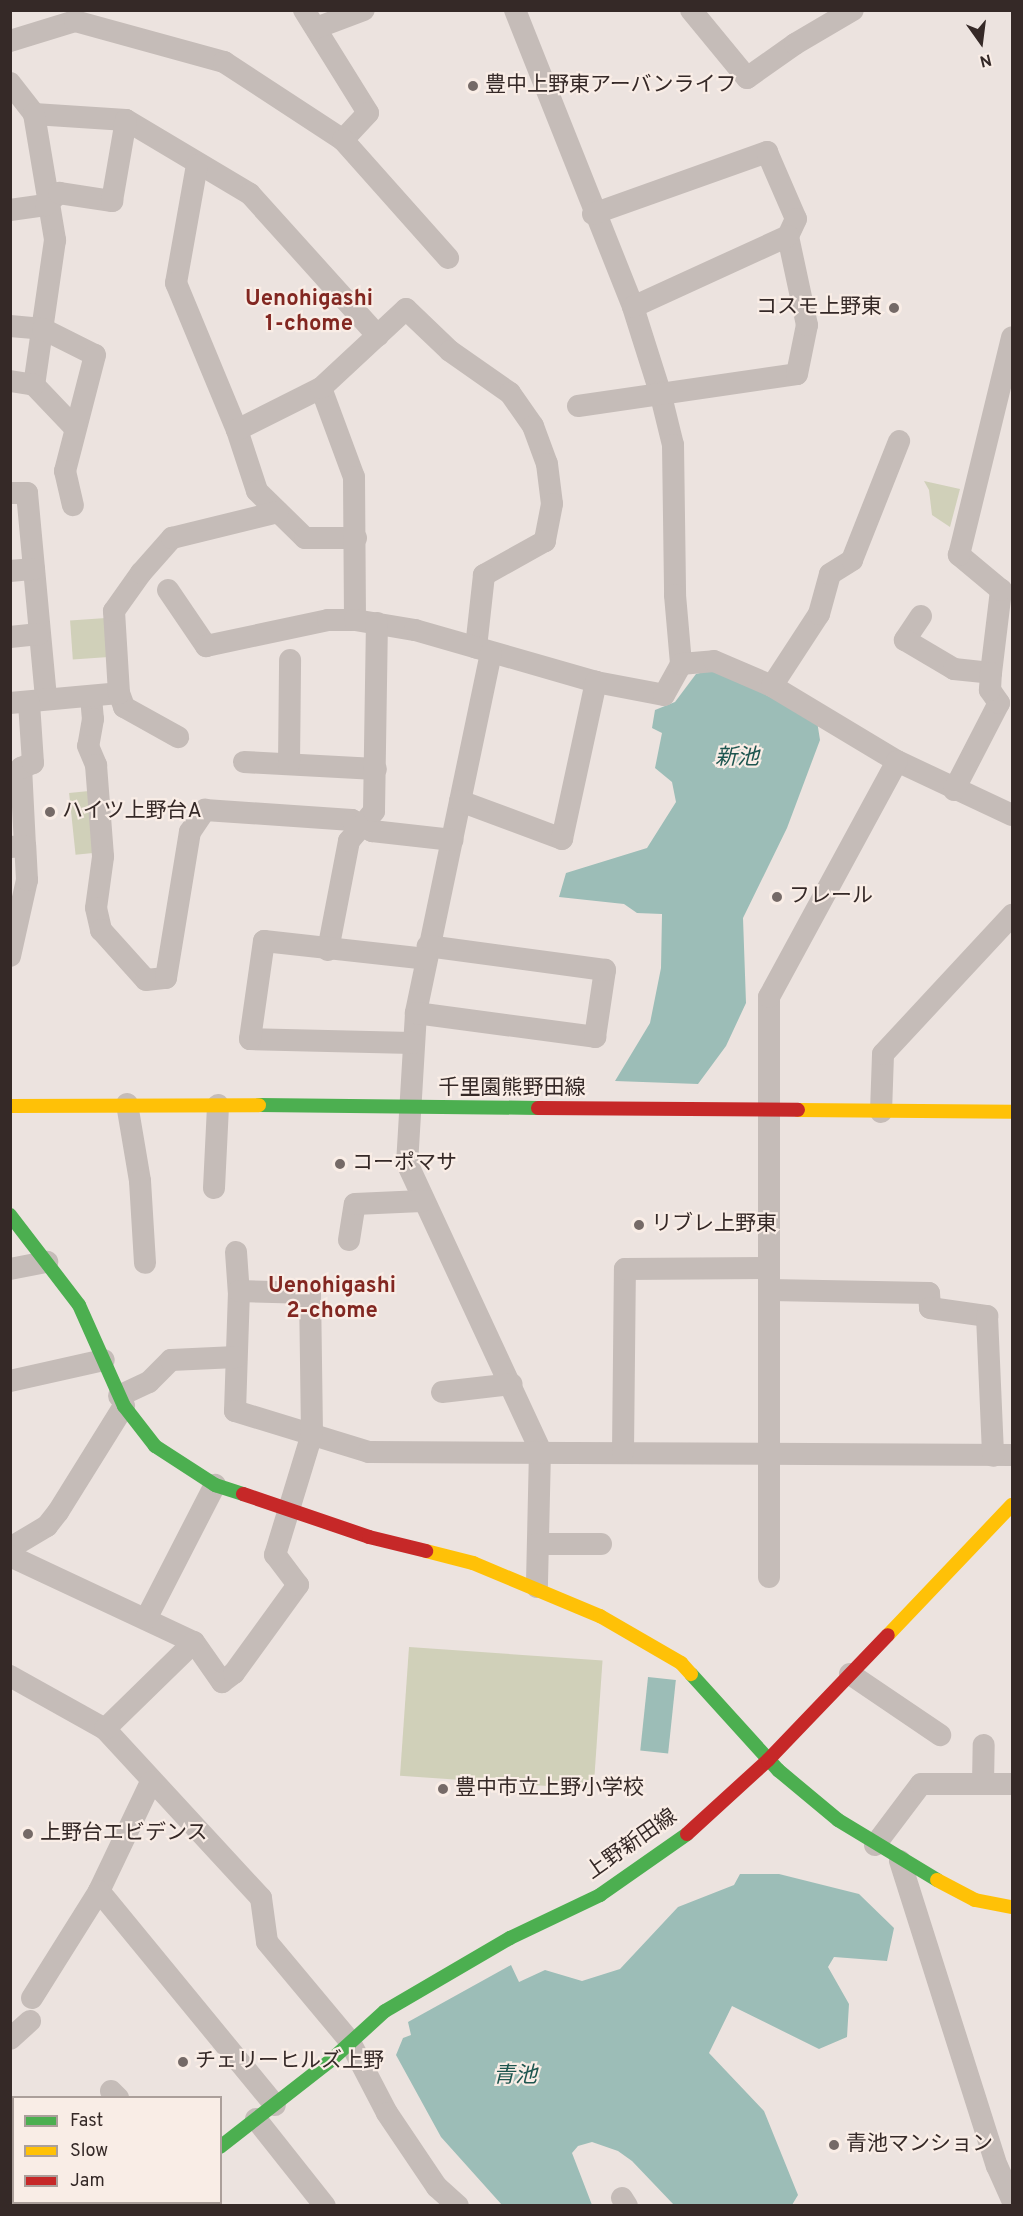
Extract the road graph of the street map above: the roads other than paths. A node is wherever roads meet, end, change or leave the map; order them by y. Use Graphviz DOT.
graph roads {
  1 [pos="364,10"];
  2 [pos="516,10"];
  3 [pos="691,10"];
  4 [pos="853,10"];
  5 [pos="310,19"];
  6 [pos="10,41"];
  7 [pos="10,82"];
  8 [pos="34,114"];
  9 [pos="126,120"];
  10 [pos="343,140"];
  11 [pos="197,165"];
  12 [pos="46,205"];
  13 [pos="10,210"];
  14 [pos="593,214"];
  15 [pos="788,236"];
  16 [pos="448,258"];
  17 [pos="633,306"];
  18 [pos="10,326"];
  19 [pos="43,328"];
  20 [pos="378,336"];
  21 [pos="1012,337"];
  22 [pos="10,381"];
  23 [pos="34,385"];
  24 [pos="321,388"];
  25 [pos="660,392"];
  26 [pos="578,406"];
  27 [pos="74,427"];
  28 [pos="237,430"];
  29 [pos="899,441"];
  30 [pos="10,493"];
  31 [pos="73,505"];
  32 [pos="278,512"];
  33 [pos="356,538"];
  34 [pos="34,569"];
  35 [pos="10,570"];
  36 [pos="168,590"];
  37 [pos="921,616"];
  38 [pos="366,621"];
  39 [pos="39,634"];
  40 [pos="10,637"];
  41 [pos="484,650"];
  42 [pos="290,660"];
  43 [pos="681,664"];
  44 [pos="991,673"];
  45 [pos="596,682"];
  46 [pos="772,686"];
  47 [pos="119,693"];
  48 [pos="91,697"];
  49 [pos="28,701"];
  50 [pos="178,737"];
  51 [pos="897,761"];
  52 [pos="244,762"];
  53 [pos="290,764"];
  54 [pos="16,769"];
  55 [pos="376,769"];
  56 [pos="954,790"];
  57 [pos="460,801"];
  58 [pos="1012,815"];
  59 [pos="361,825"];
  60 [pos="452,840"];
  61 [pos="18,846"];
  62 [pos="1012,915"];
  63 [pos="328,950"];
  64 [pos="427,953"];
  65 [pos="10,956"];
  66 [pos="416,1013"];
  67 [pos="412,1043"];
  68 [pos="127,1104"];
  69 [pos="218,1105"];
  70 [pos="10,1106"];
  71 [pos="408,1109"];
  72 [pos="768,1112"];
  73 [pos="881,1112"];
  74 [pos="1012,1112"];
  75 [pos="214,1188"];
  76 [pos="422,1201"];
  77 [pos="10,1215"];
  78 [pos="349,1240"];
  79 [pos="236,1252"];
  80 [pos="47,1262"];
  81 [pos="145,1263"];
  82 [pos="10,1269"];
  83 [pos="770,1279"];
  84 [pos="239,1291"];
  85 [pos="236,1357"];
  86 [pos="104,1360"];
  87 [pos="10,1381"];
  88 [pos="512,1384"];
  89 [pos="442,1392"];
  90 [pos="122,1401"];
  91 [pos="312,1434"];
  92 [pos="540,1450"];
  93 [pos="623,1452"];
  94 [pos="769,1454"];
  95 [pos="1003,1456"];
  96 [pos="215,1485"];
  97 [pos="1012,1505"];
  98 [pos="288,1511"];
  99 [pos="538,1544"];
  100 [pos="601,1544"];
  101 [pos="10,1548"];
  102 [pos="10,1556"];
  103 [pos="769,1577"];
  104 [pos="537,1587"];
  105 [pos="146,1620"];
  106 [pos="194,1642"];
  107 [pos="850,1674"];
  108 [pos="10,1676"];
  109 [pos="105,1729"];
  110 [pos="940,1735"];
  111 [pos="984,1745"];
  112 [pos="768,1760"];
  113 [pos="151,1782"];
  114 [pos="983,1784"];
  115 [pos="1012,1784"];
  116 [pos="875,1845"];
  117 [pos="900,1861"];
  118 [pos="99,1891"];
  119 [pos="1012,1907"];
  120 [pos="32,1998"];
  121 [pos="30,2021"];
  122 [pos="10,2039"];
  123 [pos="349,2040"];
  124 [pos="275,2104"];
  125 [pos="256,2119"];
  126 [pos="222,2145"];
  127 [pos="1012,2200"];
  128 [pos="325,2205"];
  129 [pos="458,2205"];
  1 -- 5 [label="street"];
  2 -- 14 [label="street"];
  3 -- 4 [label="street"];
  5 -- 10 [label="street"];
  6 -- 10 [label="street"];
  7 -- 8 [label="street"];
  8 -- 9 [label="street"];
  8 -- 12 [label="street"];
  9 -- 11 [label="street"];
  9 -- 12 [label="street"];
  10 -- 16 [label="street"];
  11 -- 20 [label="street"];
  11 -- 28 [label="street"];
  12 -- 13 [label="street"];
  12 -- 19 [label="street"];
  14 -- 15 [label="street"];
  14 -- 17 [label="street"];
  15 -- 17 [label="street"];
  15 -- 25 [label="street"];
  17 -- 25 [label="street"];
  18 -- 19 [label="street"];
  19 -- 23 [label="street"];
  19 -- 27 [label="street"];
  20 -- 24 [label="street"];
  20 -- 41 [label="street"];
  21 -- 44 [label="street"];
  22 -- 23 [label="street"];
  23 -- 27 [label="street"];
  24 -- 28 [label="street"];
  24 -- 33 [label="street"];
  25 -- 26 [label="street"];
  25 -- 43 [label="street"];
  27 -- 31 [label="street"];
  28 -- 32 [label="street"];
  29 -- 46 [label="street"];
  30 -- 34 [label="street"];
  32 -- 33 [label="street"];
  32 -- 47 [label="street"];
  33 -- 38 [label="street"];
  34 -- 35 [label="street"];
  34 -- 39 [label="street"];
  36 -- 38 [label="street"];
  37 -- 44 [label="street"];
  38 -- 41 [label="street"];
  38 -- 55 [label="street"];
  39 -- 40 [label="street"];
  39 -- 49 [label="street"];
  41 -- 45 [label="street"];
  41 -- 57 [label="street"];
  42 -- 53 [label="street"];
  43 -- 45 [label="street"];
  43 -- 46 [label="street"];
  44 -- 56 [label="street"];
  45 -- 57 [label="street"];
  46 -- 51 [label="street"];
  47 -- 48 [label="street"];
  47 -- 50 [label="street"];
  48 -- 49 [label="street"];
  48 -- 59 [label="street"];
  49 -- 54 [label="street"];
  51 -- 56 [label="street"];
  51 -- 72 [label="street"];
  52 -- 53 [label="street"];
  53 -- 55 [label="street"];
  54 -- 61 [label="street"];
  55 -- 59 [label="street"];
  56 -- 58 [label="street"];
  57 -- 60 [label="street"];
  59 -- 60 [label="street"];
  59 -- 63 [label="street"];
  60 -- 64 [label="street"];
  61 -- 65 [label="street"];
  62 -- 73 [label="street"];
  63 -- 64 [label="street"];
  63 -- 67 [label="street"];
  64 -- 66 [label="street"];
  64 -- 66 [label="street"];
  66 -- 67 [label="street"];
  67 -- 71 [label="street"];
  68 -- 69 [label="street, 千里園熊野田線"];
  68 -- 70 [label="street, 千里園熊野田線"];
  68 -- 81 [label="street"];
  69 -- 71 [label="street, 千里園熊野田線"];
  69 -- 75 [label="street"];
  71 -- 72 [label="street, 千里園熊野田線"];
  71 -- 76 [label="street"];
  72 -- 73 [label="street, 千里園熊野田線"];
  72 -- 83 [label="street"];
  73 -- 74 [label="street, 千里園熊野田線"];
  76 -- 78 [label="street"];
  76 -- 88 [label="street"];
  77 -- 80 [label="street"];
  79 -- 84 [label="street"];
  80 -- 82 [label="street"];
  80 -- 86 [label="street"];
  83 -- 93 [label="street"];
  83 -- 94 [label="street"];
  83 -- 95 [label="street"];
  84 -- 85 [label="street"];
  84 -- 91 [label="street"];
  85 -- 90 [label="street"];
  85 -- 91 [label="street"];
  86 -- 87 [label="street"];
  86 -- 90 [label="street"];
  88 -- 89 [label="street"];
  88 -- 92 [label="street"];
  90 -- 96 [label="street"];
  90 -- 101 [label="street"];
  91 -- 92 [label="street"];
  91 -- 98 [label="street"];
  92 -- 93 [label="street"];
  92 -- 99 [label="street"];
  93 -- 94 [label="street"];
  94 -- 95 [label="street"];
  94 -- 103 [label="street"];
  96 -- 98 [label="street"];
  96 -- 105 [label="street"];
  97 -- 107 [label="street, 上野新田線"];
  98 -- 104 [label="street"];
  98 -- 106 [label="street"];
  99 -- 100 [label="street"];
  99 -- 104 [label="street"];
  102 -- 105 [label="street"];
  104 -- 112 [label="street"];
  105 -- 106 [label="street"];
  106 -- 109 [label="street"];
  107 -- 110 [label="street"];
  107 -- 112 [label="street, 上野新田線"];
  108 -- 109 [label="street"];
  109 -- 113 [label="street"];
  111 -- 114 [label="street"];
  112 -- 116 [label="street"];
  112 -- 123 [label="street, 上野新田線"];
  113 -- 118 [label="street"];
  113 -- 123 [label="street"];
  114 -- 115 [label="street"];
  114 -- 116 [label="street"];
  116 -- 117 [label="street"];
  117 -- 119 [label="street"];
  117 -- 127 [label="street"];
  118 -- 120 [label="street"];
  118 -- 124 [label="street"];
  121 -- 122 [label="street"];
  123 -- 124 [label="street, 上野新田線"];
  123 -- 129 [label="street"];
  124 -- 125 [label="street, 上野新田線"];
  125 -- 126 [label="street, 上野新田線"];
  125 -- 128 [label="street"];
}
